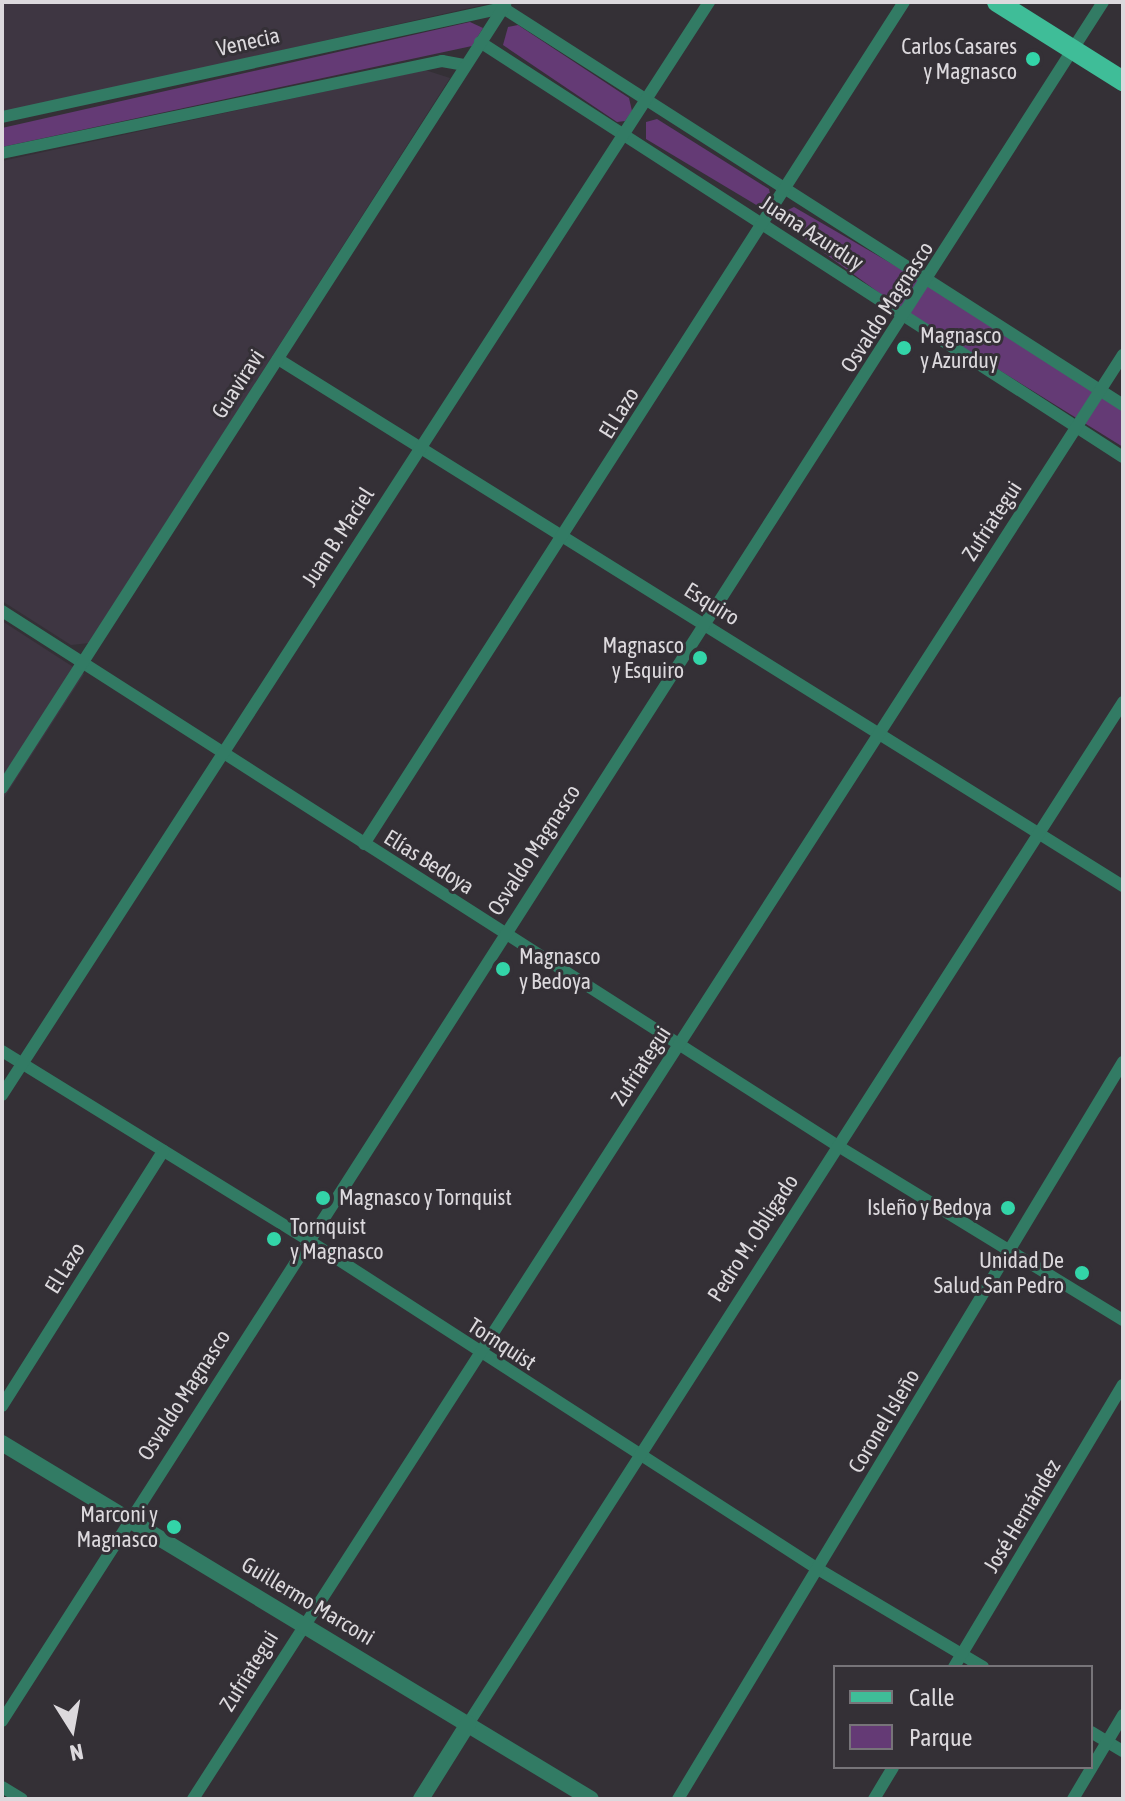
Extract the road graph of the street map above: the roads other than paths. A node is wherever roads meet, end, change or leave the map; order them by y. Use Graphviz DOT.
graph roads {
  1 [pos="709,2"];
  2 [pos="904,2"];
  3 [pos="997,2"];
  4 [pos="1103,2"];
  5 [pos="505,5"];
  6 [pos="480,42"];
  7 [pos="1073,49"];
  8 [pos="464,65"];
  9 [pos="1123,81"];
  10 [pos="649,101"];
  11 [pos="2,117"];
  12 [pos="625,134"];
  13 [pos="2,153"];
  14 [pos="786,187"];
  15 [pos="763,224"];
  16 [pos="928,280"];
  17 [pos="904,317"];
  18 [pos="1123,355"];
  19 [pos="278,359"];
  20 [pos="1101,391"];
  21 [pos="1123,405"];
  22 [pos="1077,428"];
  23 [pos="421,446"];
  24 [pos="1123,457"];
  25 [pos="564,538"];
  26 [pos="2,611"];
  27 [pos="705,621"];
  28 [pos="82,663"];
  29 [pos="1123,702"];
  30 [pos="876,735"];
  31 [pos="223,751"];
  32 [pos="2,788"];
  33 [pos="1036,836"];
  34 [pos="364,844"];
  35 [pos="1123,886"];
  36 [pos="504,933"];
  37 [pos="679,1044"];
  38 [pos="2,1051"];
  39 [pos="1123,1062"];
  40 [pos="22,1063"];
  41 [pos="2,1095"];
  42 [pos="838,1146"];
  43 [pos="163,1151"];
  44 [pos="308,1240"];
  45 [pos="1010,1250"];
  46 [pos="1123,1320"];
  47 [pos="478,1353"];
  48 [pos="1123,1385"];
  49 [pos="2,1406"];
  50 [pos="2,1443"];
  51 [pos="641,1456"];
  52 [pos="129,1517"];
  53 [pos="818,1569"];
  54 [pos="302,1623"];
  55 [pos="962,1654"];
  56 [pos="955,1665"];
  57 [pos="980,1665"];
  58 [pos="1123,1715"];
  59 [pos="2,1721"];
  60 [pos="468,1724"];
  61 [pos="1093,1733"];
  62 [pos="1107,1742"];
  63 [pos="1123,1751"];
  64 [pos="1093,1765"];
  65 [pos="892,1769"];
  66 [pos="1091,1769"];
  67 [pos="2,1787"];
  68 [pos="22,1799"];
  69 [pos="193,1799"];
  70 [pos="421,1799"];
  71 [pos="591,1799"];
  72 [pos="678,1799"];
  73 [pos="874,1799"];
  74 [pos="1073,1799"];
  1 -- 10 [label="street, Juan B. Maciel"];
  2 -- 14 [label="street, El Lazo"];
  3 -- 7 [label="main road"];
  4 -- 7 [label="street, Osvaldo Magnasco"];
  5 -- 6 [label="street, Guaviravi"];
  5 -- 10 [label="street, Juana Azurduy"];
  5 -- 11 [label="street, Venecia"];
  6 -- 8 [label="street, Guaviravi"];
  6 -- 12 [label="street, Juana Azurduy"];
  7 -- 9 [label="main road"];
  7 -- 16 [label="street, Osvaldo Magnasco"];
  8 -- 13 [label="street"];
  8 -- 19 [label="street, Guaviravi"];
  10 -- 12 [label="street, Juan B. Maciel"];
  10 -- 14 [label="street, Juana Azurduy"];
  12 -- 15 [label="street, Juana Azurduy"];
  12 -- 23 [label="street, Juan B. Maciel"];
  14 -- 15 [label="street, El Lazo"];
  14 -- 16 [label="street, Juana Azurduy"];
  15 -- 17 [label="street, Juana Azurduy"];
  15 -- 25 [label="street, El Lazo"];
  16 -- 17 [label="street, Osvaldo Magnasco"];
  16 -- 20 [label="street, Juana Azurduy"];
  17 -- 22 [label="street, Juana Azurduy"];
  17 -- 27 [label="street, Osvaldo Magnasco"];
  18 -- 20 [label="street, Zufriategui"];
  19 -- 23 [label="street, Esquiro"];
  19 -- 28 [label="street, Guaviravi"];
  20 -- 21 [label="street, Juana Azurduy"];
  20 -- 22 [label="street, Zufriategui"];
  22 -- 24 [label="street, Juana Azurduy"];
  22 -- 30 [label="street, Zufriategui"];
  23 -- 25 [label="street, Esquiro"];
  23 -- 31 [label="street, Juan B. Maciel"];
  25 -- 27 [label="street, Esquiro"];
  25 -- 34 [label="street, El Lazo"];
  26 -- 28 [label="street, Elías Bedoya"];
  27 -- 30 [label="street, Esquiro"];
  27 -- 36 [label="street, Osvaldo Magnasco"];
  28 -- 31 [label="street, Elías Bedoya"];
  28 -- 32 [label="street, Guaviravi"];
  29 -- 33 [label="street, Pedro M. Obligado"];
  30 -- 33 [label="street, Esquiro"];
  30 -- 37 [label="street, Zufriategui"];
  31 -- 34 [label="street, Elías Bedoya"];
  31 -- 40 [label="street, Juan B. Maciel"];
  33 -- 35 [label="street, Esquiro"];
  33 -- 42 [label="street, Pedro M. Obligado"];
  34 -- 36 [label="street, Elías Bedoya"];
  36 -- 37 [label="street, Elías Bedoya"];
  36 -- 44 [label="street, Osvaldo Magnasco"];
  37 -- 42 [label="street, Elías Bedoya"];
  37 -- 47 [label="street, Zufriategui"];
  38 -- 40 [label="street, Tornquist"];
  39 -- 45 [label="street, Coronel Isleño"];
  40 -- 41 [label="street, Juan B. Maciel"];
  40 -- 43 [label="street, Tornquist"];
  42 -- 45 [label="street, Elías Bedoya"];
  42 -- 51 [label="street, Pedro M. Obligado"];
  43 -- 44 [label="street, Tornquist"];
  43 -- 49 [label="street, El Lazo"];
  44 -- 47 [label="street, Tornquist"];
  44 -- 52 [label="street, Osvaldo Magnasco"];
  45 -- 46 [label="street, Elías Bedoya"];
  45 -- 53 [label="street, Coronel Isleño"];
  47 -- 51 [label="street, Tornquist"];
  47 -- 54 [label="street, Zufriategui"];
  48 -- 55 [label="street, José Hernández"];
  50 -- 52 [label="street, Guillermo Marconi"];
  51 -- 53 [label="street, Tornquist"];
  51 -- 60 [label="street, Pedro M. Obligado"];
  52 -- 54 [label="street, Guillermo Marconi"];
  52 -- 59 [label="street, Osvaldo Magnasco"];
  53 -- 55 [label="street, Tornquist"];
  53 -- 72 [label="street, Coronel Isleño"];
  54 -- 60 [label="street, Guillermo Marconi"];
  54 -- 69 [label="street, Zufriategui"];
  55 -- 56 [label="street, José Hernández"];
  55 -- 57 [label="street, Tornquist"];
  58 -- 62 [label="street"];
  60 -- 70 [label="street, Pedro M. Obligado"];
  60 -- 71 [label="street, Guillermo Marconi"];
  61 -- 62 [label="street"];
  62 -- 63 [label="street"];
  62 -- 64 [label="street"];
  65 -- 73 [label="street"];
  66 -- 74 [label="street"];
  67 -- 68 [label="street"];
}
